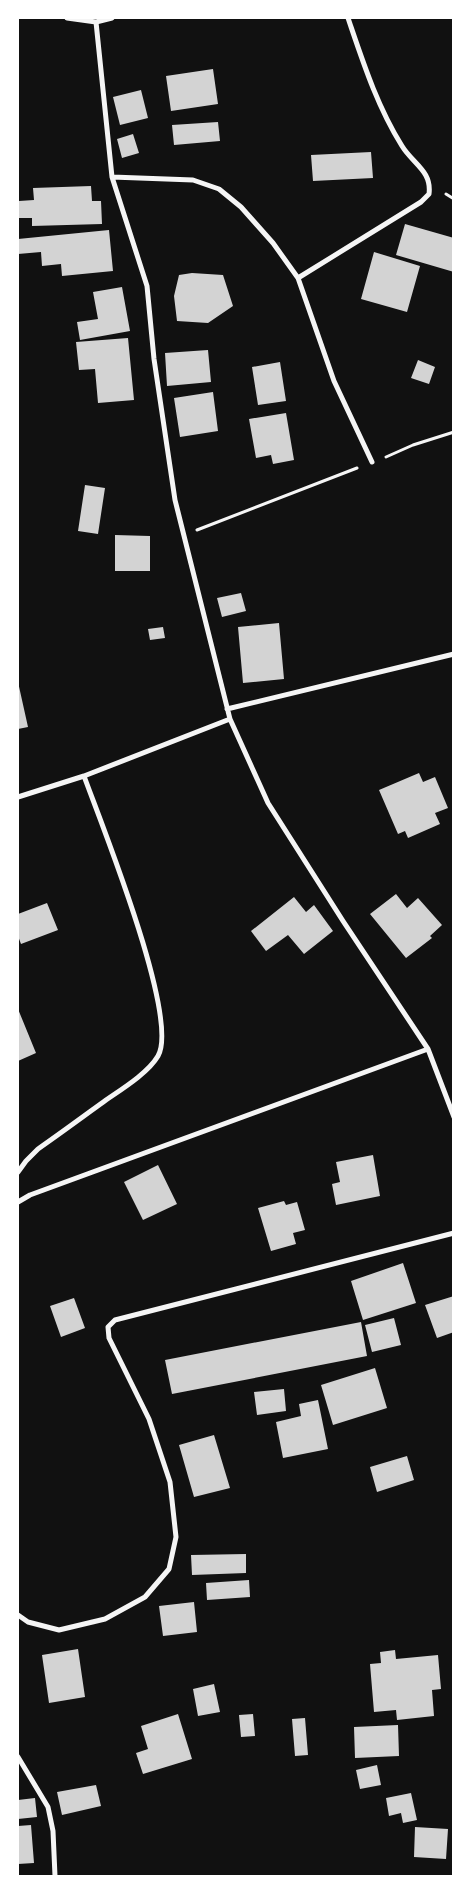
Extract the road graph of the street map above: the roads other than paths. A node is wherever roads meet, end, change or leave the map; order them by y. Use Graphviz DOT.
graph roads {
  1 [pos="67,18"];
  2 [pos="112,18"];
  3 [pos="348,18"];
  4 [pos="96,22"];
  5 [pos="112,177"];
  6 [pos="298,278"];
  7 [pos="372,462"];
  8 [pos="454,654"];
  9 [pos="227,708"];
  10 [pos="230,719"];
  11 [pos="84,776"];
  12 [pos="18,797"];
  13 [pos="428,1048"];
  14 [pos="454,1117"];
  15 [pos="18,1172"];
  16 [pos="18,1202"];
  17 [pos="454,1233"];
  18 [pos="18,1614"];
  19 [pos="18,1757"];
  20 [pos="55,1876"];
  1 -- 4 [label="street"];
  2 -- 4 [label="street"];
  3 -- 6 [label="street"];
  4 -- 5 [label="street"];
  5 -- 6 [label="street"];
  5 -- 9 [label="street"];
  6 -- 7 [label="street"];
  8 -- 9 [label="street"];
  9 -- 10 [label="street"];
  10 -- 11 [label="street"];
  10 -- 13 [label="street"];
  11 -- 12 [label="street"];
  11 -- 15 [label="street"];
  13 -- 14 [label="street"];
  13 -- 16 [label="street"];
  17 -- 18 [label="street"];
  19 -- 20 [label="street"];
}
